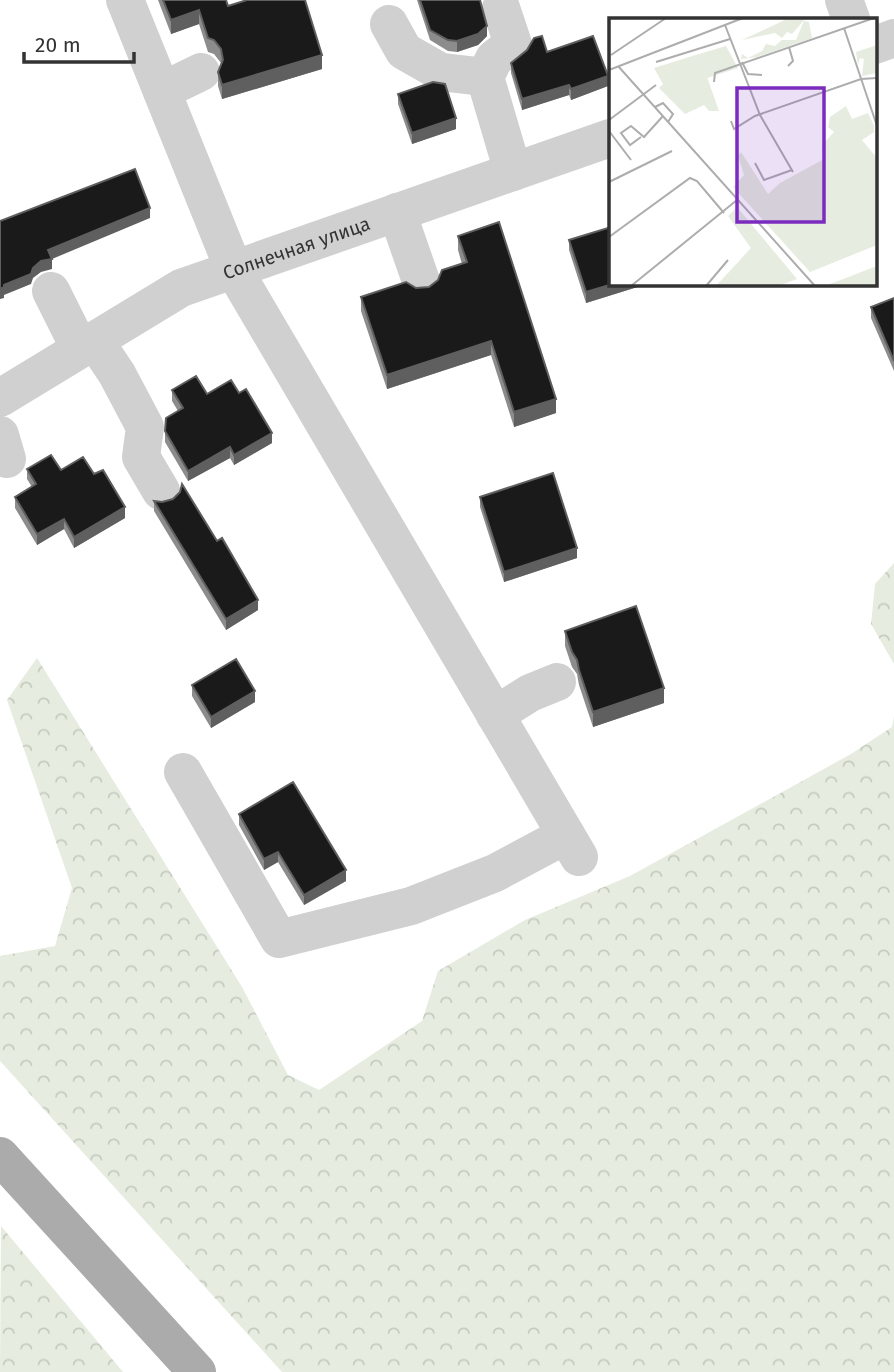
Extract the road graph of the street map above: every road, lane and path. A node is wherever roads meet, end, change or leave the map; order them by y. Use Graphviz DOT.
graph roads {
  1 [pos="125,0"];
  2 [pos="844,0"];
  3 [pos="501,8"];
  4 [pos="851,18"];
  5 [pos="389,24"];
  6 [pos="894,38"];
  7 [pos="876,45"];
  8 [pos="201,72"];
  9 [pos="485,77"];
  10 [pos="162,91"];
  11 [pos="609,139"];
  12 [pos="513,172"];
  13 [pos="397,212"];
  14 [pos="234,270"];
  15 [pos="421,281"];
  16 [pos="51,291"];
  17 [pos="87,345"];
  18 [pos="0,397"];
  19 [pos="161,491"];
  20 [pos="557,682"];
  21 [pos="495,715"];
  22 [pos="183,772"];
  23 [pos="0,1156"];
  24 [pos="197,1372"];
  1 -- 10 [label="street"];
  2 -- 4 [label="street"];
  3 -- 9 [label="street"];
  5 -- 9 [label="street"];
  6 -- 7 [label="street"];
  8 -- 10 [label="street"];
  9 -- 12 [label="street"];
  10 -- 14 [label="street"];
  11 -- 12 [label="street, Солнечная улица"];
  12 -- 13 [label="street, Солнечная улица"];
  13 -- 14 [label="street, Солнечная улица"];
  13 -- 15 [label="street"];
  14 -- 17 [label="street, Солнечная улица"];
  14 -- 21 [label="street"];
  16 -- 17 [label="street"];
  17 -- 18 [label="street, Солнечная улица"];
  17 -- 19 [label="street"];
  20 -- 21 [label="street"];
  21 -- 22 [label="street"];
  23 -- 24 [label="main road"];
}
